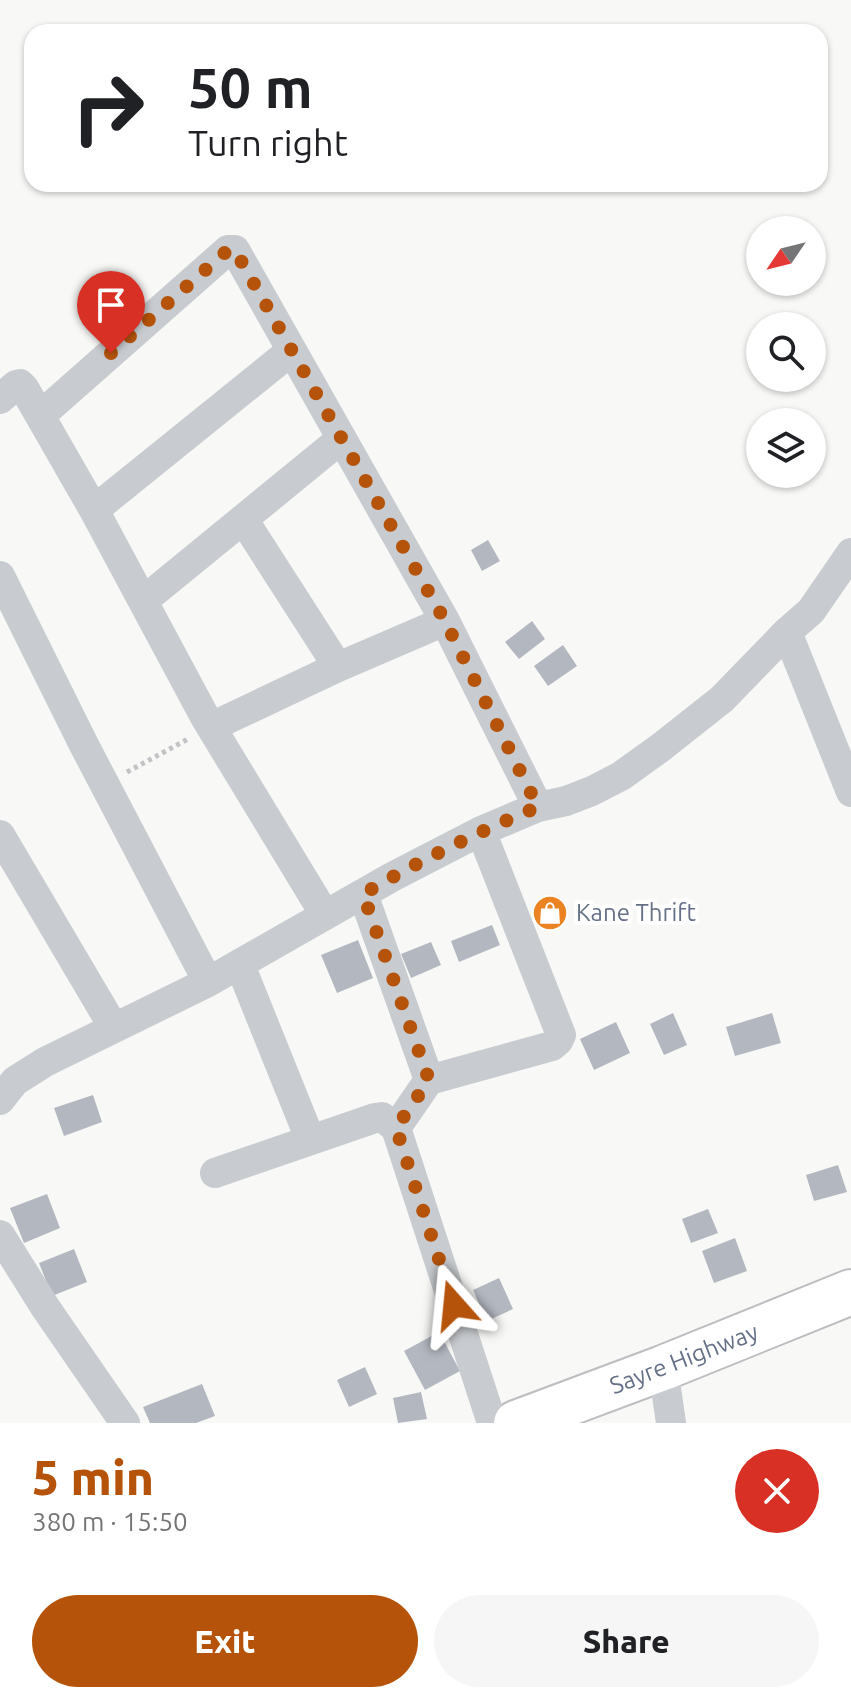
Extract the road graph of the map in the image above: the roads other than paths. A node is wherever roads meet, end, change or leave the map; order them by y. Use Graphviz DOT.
graph roads {
  1 [pos="291,351"];
  2 [pos="0,399"];
  3 [pos="41,415"];
  4 [pos="341,439"];
  5 [pos="94,510"];
  6 [pos="243,519"];
  7 [pos="851,553"];
  8 [pos="0,576"];
  9 [pos="143,601"];
  10 [pos="445,621"];
  11 [pos="787,632"];
  12 [pos="338,667"];
  13 [pos="211,727"];
  14 [pos="851,792"];
  15 [pos="538,807"];
  16 [pos="481,831"];
  17 [pos="0,835"];
  18 [pos="363,894"];
  19 [pos="325,915"];
  20 [pos="240,965"];
  21 [pos="208,982"];
  22 [pos="114,1028"];
  23 [pos="429,1080"];
  24 [pos="0,1100"];
  25 [pos="396,1128"];
  26 [pos="310,1139"];
  27 [pos="215,1173"];
  28 [pos="0,1235"];
  29 [pos="851,1292"];
  30 [pos="663,1368"];
  31 [pos="540,1419"];
  32 [pos="125,1423"];
  33 [pos="492,1423"];
  34 [pos="671,1423"];
  1 -- 3 [label="street"];
  1 -- 4 [label="street"];
  1 -- 5 [label="street"];
  2 -- 3 [label="street"];
  3 -- 5 [label="street"];
  4 -- 6 [label="street"];
  4 -- 10 [label="street"];
  5 -- 9 [label="street"];
  6 -- 9 [label="street"];
  6 -- 12 [label="street"];
  7 -- 11 [label="street"];
  8 -- 21 [label="street"];
  9 -- 13 [label="street"];
  10 -- 12 [label="street"];
  10 -- 15 [label="street"];
  11 -- 14 [label="street"];
  11 -- 15 [label="street"];
  12 -- 13 [label="street"];
  13 -- 19 [label="street"];
  15 -- 16 [label="street"];
  16 -- 18 [label="street"];
  16 -- 23 [label="street"];
  17 -- 22 [label="street"];
  18 -- 19 [label="street"];
  18 -- 23 [label="street"];
  19 -- 20 [label="street"];
  20 -- 21 [label="street"];
  20 -- 26 [label="street"];
  21 -- 22 [label="street"];
  22 -- 24 [label="street"];
  23 -- 25 [label="street"];
  25 -- 26 [label="street"];
  25 -- 33 [label="street"];
  26 -- 27 [label="street"];
  28 -- 32 [label="street"];
  29 -- 30 [label="highway, Sayre Highway"];
  30 -- 31 [label="highway, Sayre Highway"];
  30 -- 34 [label="street"];
}
